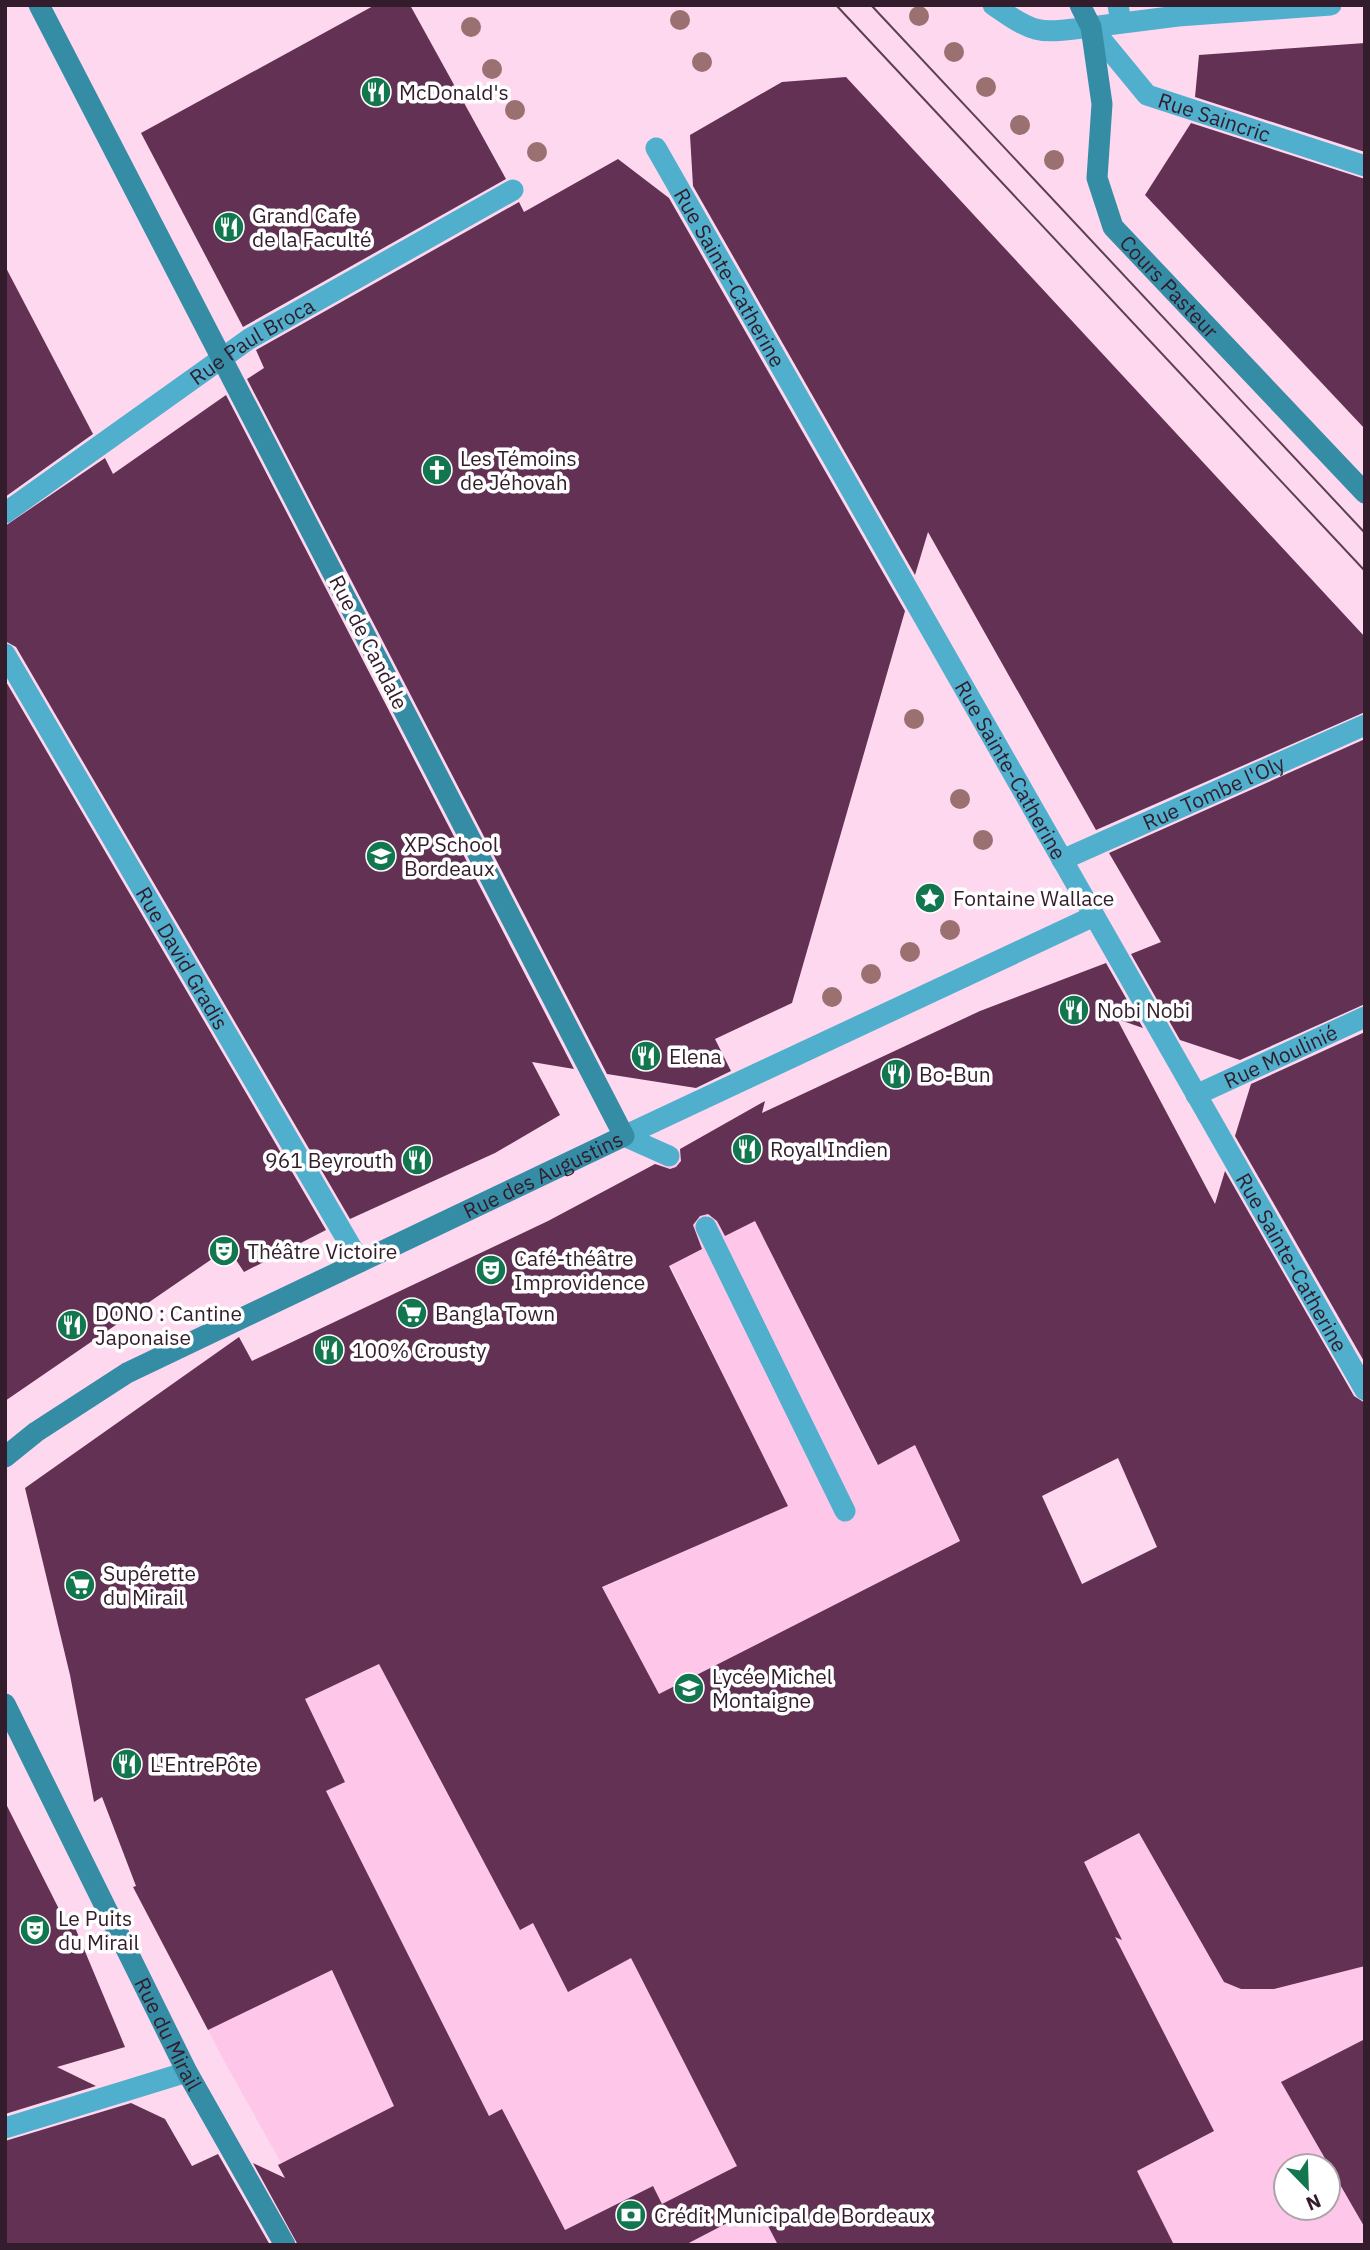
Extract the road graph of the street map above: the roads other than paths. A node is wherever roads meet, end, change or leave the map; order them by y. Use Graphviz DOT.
graph roads {
  1 [pos="39,5"];
  2 [pos="993,5"];
  3 [pos="1080,5"];
  4 [pos="1331,5"];
  5 [pos="1120,14"];
  6 [pos="1091,27"];
  7 [pos="656,148"];
  8 [pos="1365,166"];
  9 [pos="513,190"];
  10 [pos="223,360"];
  11 [pos="1365,493"];
  12 [pos="5,513"];
  13 [pos="5,654"];
  14 [pos="1365,725"];
  15 [pos="1062,860"];
  16 [pos="1094,916"];
  17 [pos="1365,1017"];
  18 [pos="1196,1095"];
  19 [pos="624,1136"];
  20 [pos="669,1156"];
  21 [pos="706,1227"];
  22 [pos="360,1262"];
  23 [pos="1365,1390"];
  24 [pos="5,1457"];
  25 [pos="845,1511"];
  26 [pos="5,1704"];
  27 [pos="187,2072"];
  28 [pos="5,2128"];
  29 [pos="285,2245"];
  1 -- 10 [label="street, Rue de Candale"];
  2 -- 6 [label="street"];
  3 -- 6 [label="street, Cours Pasteur"];
  4 -- 5 [label="street"];
  5 -- 6 [label="street"];
  6 -- 8 [label="street, Rue Saincric"];
  6 -- 11 [label="street, Cours Pasteur"];
  7 -- 15 [label="street, Rue Sainte-Catherine"];
  9 -- 10 [label="street, Rue Paul Broca"];
  10 -- 12 [label="street, Rue Paul Broca"];
  10 -- 19 [label="street, Rue de Candale"];
  13 -- 22 [label="street, Rue David Gradis"];
  14 -- 15 [label="street, Rue Tombe l'Oly"];
  15 -- 16 [label="street, Rue Sainte-Catherine"];
  16 -- 18 [label="street, Rue Sainte-Catherine"];
  16 -- 19 [label="street, Rue des Augustins"];
  17 -- 18 [label="street, Rue Moulinié"];
  18 -- 23 [label="street, Rue Sainte-Catherine"];
  19 -- 20 [label="street"];
  19 -- 22 [label="street, Rue des Augustins"];
  21 -- 25 [label="street"];
  22 -- 24 [label="street, Rue des Augustins"];
  26 -- 27 [label="street, Rue du Mirail"];
  27 -- 28 [label="street"];
  27 -- 29 [label="street, Rue du Mirail"];
}
